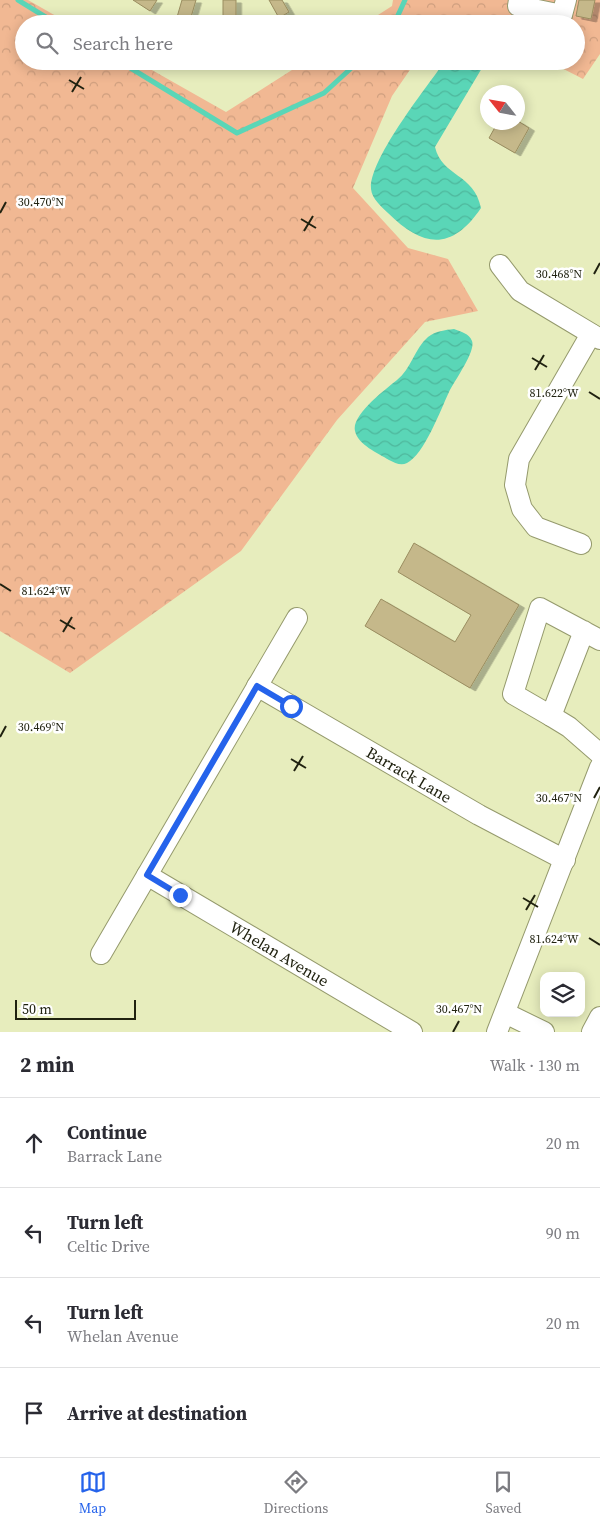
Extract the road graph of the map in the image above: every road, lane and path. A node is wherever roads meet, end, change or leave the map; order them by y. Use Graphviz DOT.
graph roads {
  1 [pos="519,0"];
  2 [pos="566,0"];
  3 [pos="500,265"];
  4 [pos="596,337"];
  5 [pos="581,544"];
  6 [pos="297,618"];
  7 [pos="592,635"];
  8 [pos="257,686"];
  9 [pos="551,716"];
  10 [pos="600,754"];
  11 [pos="600,767"];
  12 [pos="596,788"];
  13 [pos="565,860"];
  14 [pos="147,875"];
  15 [pos="101,954"];
  16 [pos="505,1013"];
  17 [pos="600,1017"];
  18 [pos="412,1032"];
  19 [pos="497,1032"];
  20 [pos="544,1032"];
  21 [pos="592,1032"];
  1 -- 2 [label="street"];
  3 -- 4 [label="street"];
  4 -- 5 [label="street"];
  6 -- 8 [label="street"];
  7 -- 9 [label="street"];
  7 -- 9 [label="street"];
  8 -- 13 [label="street, Barrack Lane"];
  8 -- 14 [label="street"];
  9 -- 10 [label="street"];
  11 -- 12 [label="street"];
  12 -- 13 [label="street"];
  13 -- 16 [label="street"];
  14 -- 15 [label="street"];
  14 -- 18 [label="street, Whelan Avenue"];
  16 -- 19 [label="street"];
  16 -- 20 [label="street"];
  17 -- 21 [label="street"];
}
